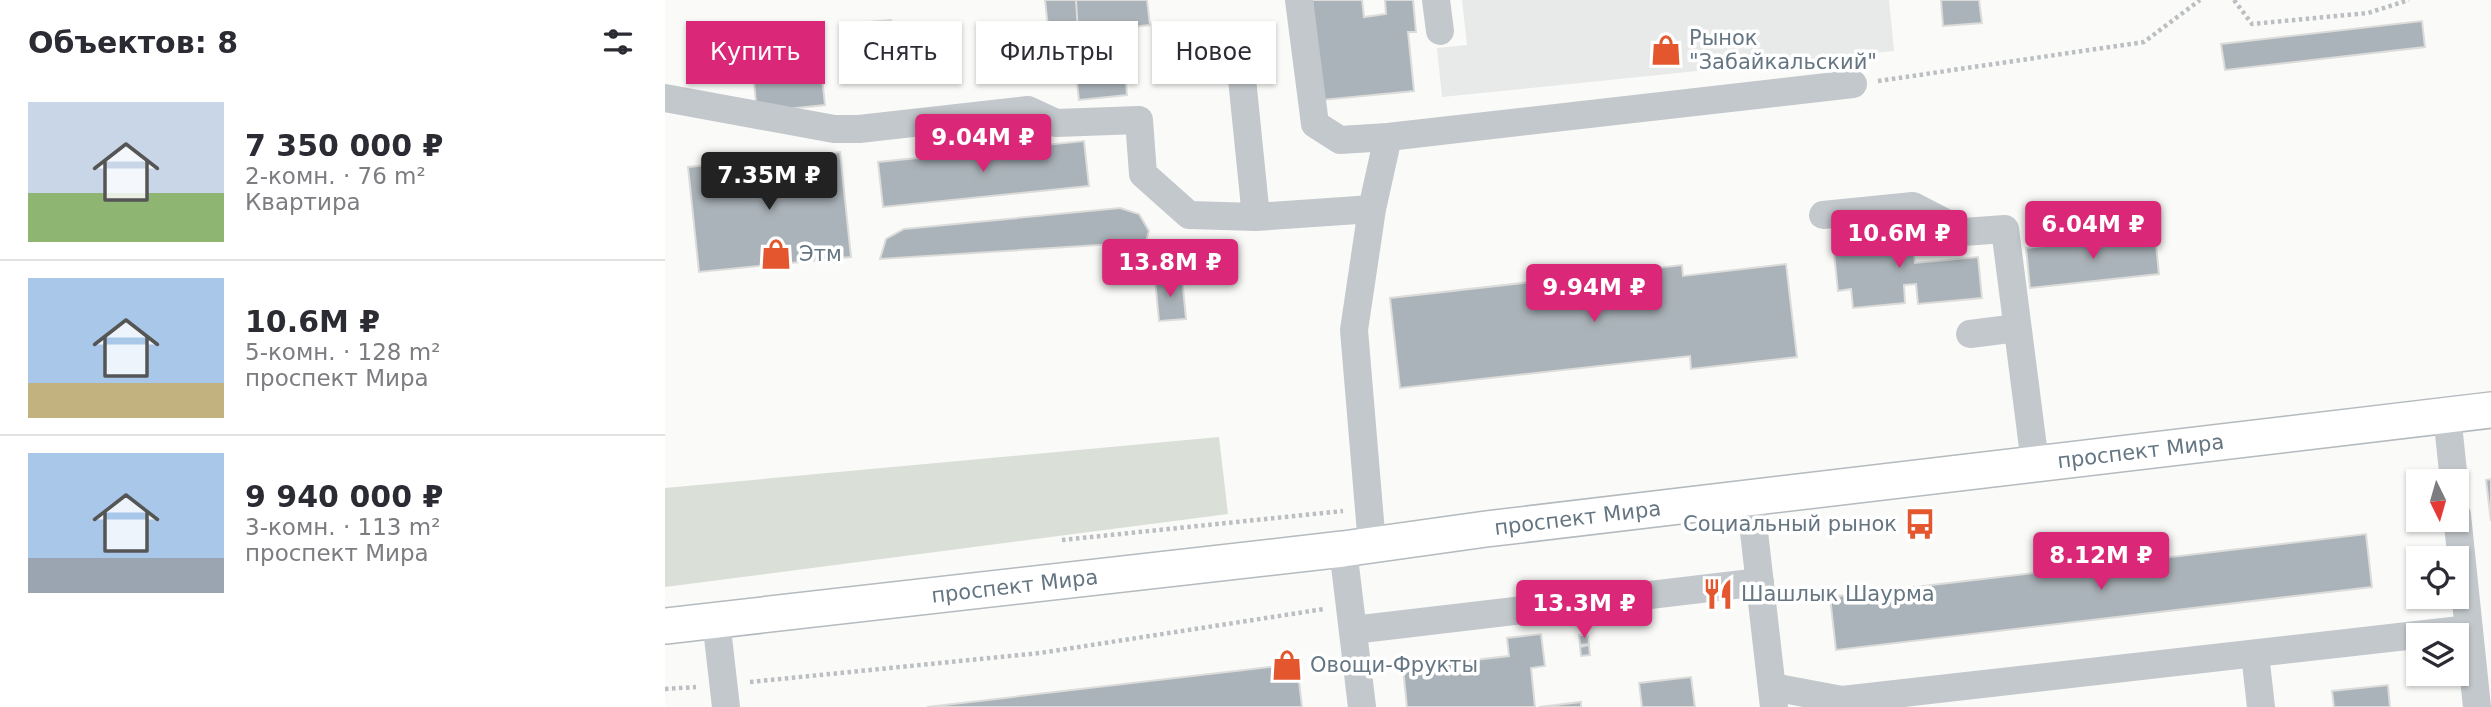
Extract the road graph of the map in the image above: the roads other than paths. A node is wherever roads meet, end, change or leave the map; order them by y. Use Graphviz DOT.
graph roads {
  1 [pos="1299,0"];
  2 [pos="1436,0"];
  3 [pos="1440,31"];
  4 [pos="1243,84"];
  5 [pos="1853,84"];
  6 [pos="665,98"];
  7 [pos="1388,137"];
  8 [pos="1372,209"];
  9 [pos="1823,215"];
  10 [pos="1256,216"];
  11 [pos="2017,328"];
  12 [pos="1970,334"];
  13 [pos="2491,410"];
  14 [pos="2447,415"];
  15 [pos="2035,463"];
  16 [pos="2452,469"];
  17 [pos="1749,497"];
  18 [pos="2459,532"];
  19 [pos="1357,547"];
  20 [pos="1760,582"];
  21 [pos="1351,618"];
  22 [pos="716,620"];
  23 [pos="2468,623"];
  24 [pos="665,626"];
  25 [pos="2469,629"];
  26 [pos="2406,636"];
  27 [pos="2255,653"];
  28 [pos="2009,694"];
  29 [pos="724,696"];
  30 [pos="1773,697"];
  31 [pos="1925,699"];
  32 [pos="1362,707"];
  33 [pos="2261,707"];
  34 [pos="2477,707"];
  1 -- 7 [label="street"];
  2 -- 3 [label="street"];
  4 -- 10 [label="street"];
  5 -- 7 [label="street"];
  6 -- 10 [label="street"];
  7 -- 8 [label="street"];
  8 -- 10 [label="street"];
  8 -- 19 [label="street"];
  9 -- 11 [label="street"];
  11 -- 12 [label="street"];
  11 -- 15 [label="street"];
  13 -- 14 [label="main road, проспект Мира"];
  14 -- 15 [label="main road, проспект Мира"];
  14 -- 16 [label="street"];
  15 -- 17 [label="main road, проспект Мира"];
  17 -- 19 [label="main road, проспект Мира"];
  17 -- 20 [label="street"];
  18 -- 23 [label="street"];
  19 -- 21 [label="street"];
  19 -- 22 [label="main road, проспект Мира"];
  20 -- 21 [label="street"];
  20 -- 30 [label="street"];
  21 -- 32 [label="street"];
  22 -- 24 [label="main road, проспект Мира"];
  22 -- 29 [label="street"];
  25 -- 34 [label="street"];
  26 -- 27 [label="street"];
  27 -- 28 [label="street"];
  27 -- 33 [label="street"];
  28 -- 31 [label="street"];
  30 -- 31 [label="street"];
}
